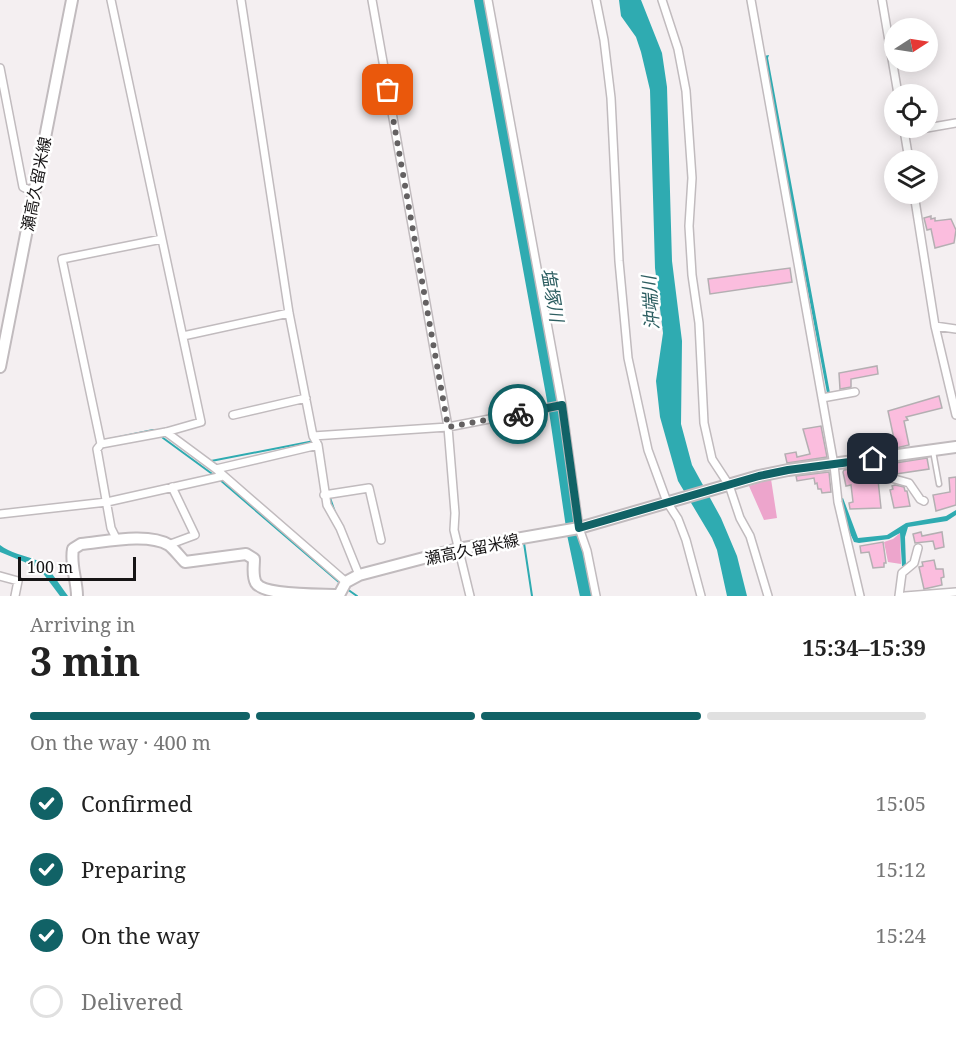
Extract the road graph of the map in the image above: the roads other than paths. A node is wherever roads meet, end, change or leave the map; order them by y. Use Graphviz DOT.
graph roads {
  1 [pos="72,0"];
  2 [pos="111,0"];
  3 [pos="241,0"];
  4 [pos="372,0"];
  5 [pos="488,0"];
  6 [pos="596,0"];
  7 [pos="662,0"];
  8 [pos="751,0"];
  9 [pos="882,0"];
  10 [pos="0,68"];
  11 [pos="896,84"];
  12 [pos="956,123"];
  13 [pos="938,125"];
  14 [pos="35,192"];
  15 [pos="916,204"];
  16 [pos="162,239"];
  17 [pos="289,313"];
  18 [pos="935,326"];
  19 [pos="956,329"];
  20 [pos="183,336"];
  21 [pos="0,367"];
  22 [pos="855,392"];
  23 [pos="306,398"];
  24 [pos="822,398"];
  25 [pos="562,405"];
  26 [pos="233,415"];
  27 [pos="956,415"];
  28 [pos="448,427"];
  29 [pos="166,432"];
  30 [pos="313,436"];
  31 [pos="100,444"];
  32 [pos="318,445"];
  33 [pos="956,447"];
  34 [pos="933,450"];
  35 [pos="873,459"];
  36 [pos="834,465"];
  37 [pos="216,470"];
  38 [pos="223,476"];
  39 [pos="939,484"];
  40 [pos="726,486"];
  41 [pos="172,487"];
  42 [pos="324,495"];
  43 [pos="924,501"];
  44 [pos="106,502"];
  45 [pos="670,502"];
  46 [pos="0,514"];
  47 [pos="579,528"];
  48 [pos="117,540"];
  49 [pos="381,540"];
  50 [pos="168,545"];
  51 [pos="918,548"];
  52 [pos="458,549"];
  53 [pos="359,575"];
  54 [pos="0,576"];
  55 [pos="342,590"];
  56 [pos="956,592"];
  57 [pos="15,596"];
  58 [pos="77,596"];
  59 [pos="470,596"];
  60 [pos="596,596"];
  61 [pos="701,596"];
  62 [pos="768,596"];
  63 [pos="860,596"];
  64 [pos="899,596"];
  65 [pos="910,596"];
  1 -- 14 [label="main road, 瀬高久留米線"];
  2 -- 16 [label="street"];
  3 -- 17 [label="street"];
  4 -- 28 [label="street"];
  5 -- 25 [label="street"];
  6 -- 45 [label="street"];
  7 -- 40 [label="street"];
  8 -- 24 [label="street"];
  9 -- 11 [label="street"];
  10 -- 14 [label="street"];
  12 -- 13 [label="street"];
  14 -- 21 [label="main road, 瀬高久留米線"];
  15 -- 18 [label="street"];
  16 -- 20 [label="street"];
  16 -- 31 [label="street"];
  17 -- 20 [label="street"];
  17 -- 23 [label="street"];
  18 -- 19 [label="street"];
  18 -- 27 [label="street"];
  20 -- 29 [label="street"];
  22 -- 24 [label="street"];
  23 -- 26 [label="street"];
  23 -- 30 [label="street"];
  24 -- 36 [label="street"];
  25 -- 28 [label="street"];
  25 -- 47 [label="street"];
  28 -- 30 [label="street"];
  28 -- 52 [label="street"];
  29 -- 31 [label="street"];
  29 -- 37 [label="street"];
  30 -- 32 [label="street"];
  31 -- 44 [label="street"];
  32 -- 37 [label="street"];
  32 -- 42 [label="street"];
  33 -- 34 [label="main road, 瀬高久留米線"];
  34 -- 35 [label="main road, 瀬高久留米線"];
  34 -- 39 [label="lane"];
  35 -- 36 [label="main road, 瀬高久留米線"];
  35 -- 43 [label="street"];
  36 -- 40 [label="main road, 瀬高久留米線"];
  36 -- 63 [label="street"];
  37 -- 38 [label="street"];
  38 -- 41 [label="street"];
  38 -- 55 [label="street"];
  40 -- 45 [label="main road, 瀬高久留米線"];
  40 -- 62 [label="street"];
  41 -- 44 [label="street"];
  41 -- 50 [label="street"];
  42 -- 49 [label="street"];
  42 -- 53 [label="street"];
  44 -- 46 [label="street"];
  44 -- 48 [label="street"];
  45 -- 47 [label="main road, 瀬高久留米線"];
  45 -- 61 [label="street"];
  47 -- 52 [label="main road, 瀬高久留米線"];
  47 -- 60 [label="street"];
  48 -- 50 [label="main road"];
  48 -- 58 [label="main road"];
  50 -- 55 [label="main road"];
  51 -- 64 [label="street"];
  52 -- 53 [label="main road, 瀬高久留米線"];
  52 -- 59 [label="street"];
  53 -- 55 [label="main road, 瀬高久留米線"];
  54 -- 57 [label="street"];
  56 -- 65 [label="street"];
}
